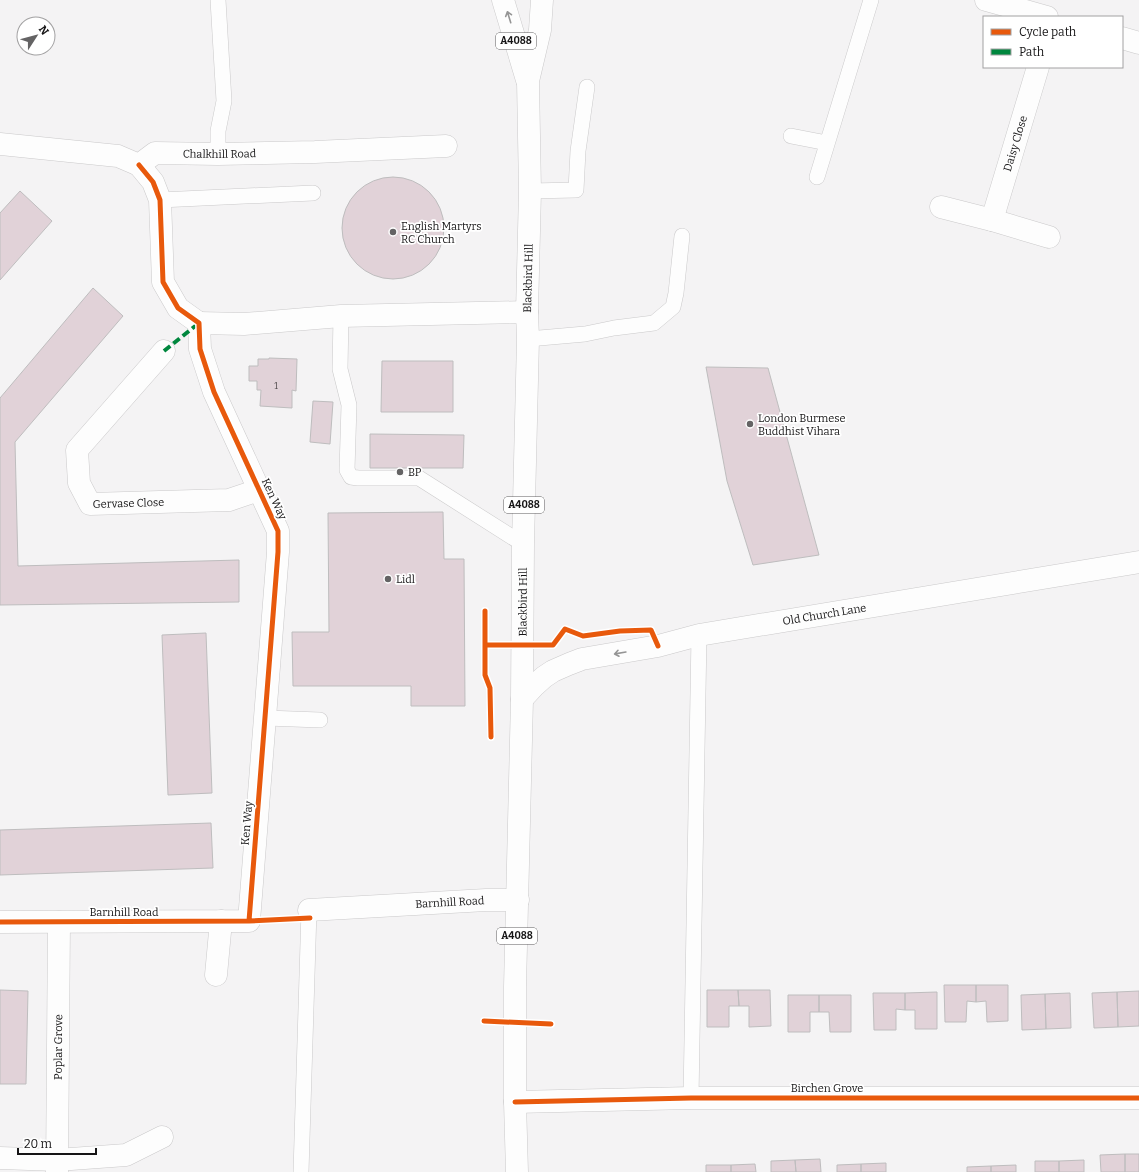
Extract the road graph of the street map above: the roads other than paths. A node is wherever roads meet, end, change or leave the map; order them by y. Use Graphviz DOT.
graph roads {
  1 [pos="218,0"];
  2 [pos="503,0"];
  3 [pos="542,0"];
  4 [pos="872,0"];
  5 [pos="986,0"];
  6 [pos="1043,16"];
  7 [pos="1123,38"];
  8 [pos="1139,43"];
  9 [pos="1038,68"];
  10 [pos="528,81"];
  11 [pos="587,87"];
  12 [pos="791,136"];
  13 [pos="828,143"];
  14 [pos="0,144"];
  15 [pos="446,146"];
  16 [pos="218,154"];
  17 [pos="139,165"];
  18 [pos="817,177"];
  19 [pos="530,191"];
  20 [pos="313,193"];
  21 [pos="160,200"];
  22 [pos="941,207"];
  23 [pos="992,220"];
  24 [pos="682,236"];
  25 [pos="1049,238"];
  26 [pos="527,312"];
  27 [pos="341,316"];
  28 [pos="199,323"];
  29 [pos="528,338"];
  30 [pos="164,351"];
  31 [pos="259,490"];
  32 [pos="523,544"];
  33 [pos="1139,562"];
  34 [pos="699,635"];
  35 [pos="522,699"];
  36 [pos="266,718"];
  37 [pos="320,720"];
  38 [pos="518,900"];
  39 [pos="310,910"];
  40 [pos="221,921"];
  41 [pos="249,921"];
  42 [pos="0,922"];
  43 [pos="59,922"];
  44 [pos="216,975"];
  45 [pos="690,1098"];
  46 [pos="1139,1098"];
  47 [pos="515,1102"];
  48 [pos="162,1137"];
  49 [pos="0,1158"];
  50 [pos="57,1166"];
  51 [pos="301,1172"];
  52 [pos="517,1172"];
  1 -- 16 [label="lane"];
  10 -- 2 [label="street, Blackbird Hill / A4088, one-way"];
  3 -- 10 [label="street, Blackbird Hill / A4088"];
  4 -- 13 [label="lane"];
  5 -- 6 [label="street"];
  7 -- 8 [label="street"];
  9 -- 23 [label="street, Daisy Close"];
  10 -- 19 [label="street, Blackbird Hill / A4088"];
  11 -- 19 [label="lane"];
  12 -- 13 [label="lane"];
  13 -- 18 [label="lane"];
  14 -- 17 [label="street"];
  15 -- 16 [label="street, Chalkhill Road"];
  16 -- 17 [label="street, Chalkhill Road"];
  17 -- 21 [label="street"];
  19 -- 26 [label="street, Blackbird Hill / A4088"];
  20 -- 21 [label="lane"];
  21 -- 28 [label="street"];
  22 -- 23 [label="street"];
  23 -- 25 [label="street"];
  24 -- 29 [label="lane"];
  26 -- 27 [label="street"];
  26 -- 29 [label="street, Blackbird Hill / A4088"];
  27 -- 28 [label="street"];
  27 -- 32 [label="lane"];
  28 -- 31 [label="street, Ken Way"];
  29 -- 32 [label="street, Blackbird Hill / A4088"];
  30 -- 31 [label="street, Gervase Close"];
  31 -- 36 [label="street, Ken Way"];
  32 -- 35 [label="street, Blackbird Hill / A4088"];
  33 -- 34 [label="street, Old Church Lane"];
  34 -- 35 [label="street, Old Church Lane, one-way"];
  34 -- 45 [label="lane"];
  35 -- 38 [label="street, Blackbird Hill / A4088"];
  36 -- 37 [label="lane"];
  36 -- 41 [label="street, Ken Way"];
  38 -- 39 [label="street, Barnhill Road"];
  38 -- 47 [label="street, Blackbird Hill / A4088"];
  39 -- 51 [label="lane"];
  40 -- 41 [label="street, Barnhill Road"];
  40 -- 43 [label="street, Barnhill Road"];
  40 -- 44 [label="street"];
  42 -- 43 [label="street, Barnhill Road"];
  43 -- 50 [label="street, Poplar Grove"];
  45 -- 46 [label="street, Birchen Grove"];
  45 -- 47 [label="street, Birchen Grove"];
  47 -- 52 [label="street, Blackbird Hill / A4088"];
  48 -- 50 [label="street"];
  49 -- 50 [label="street"];
}
